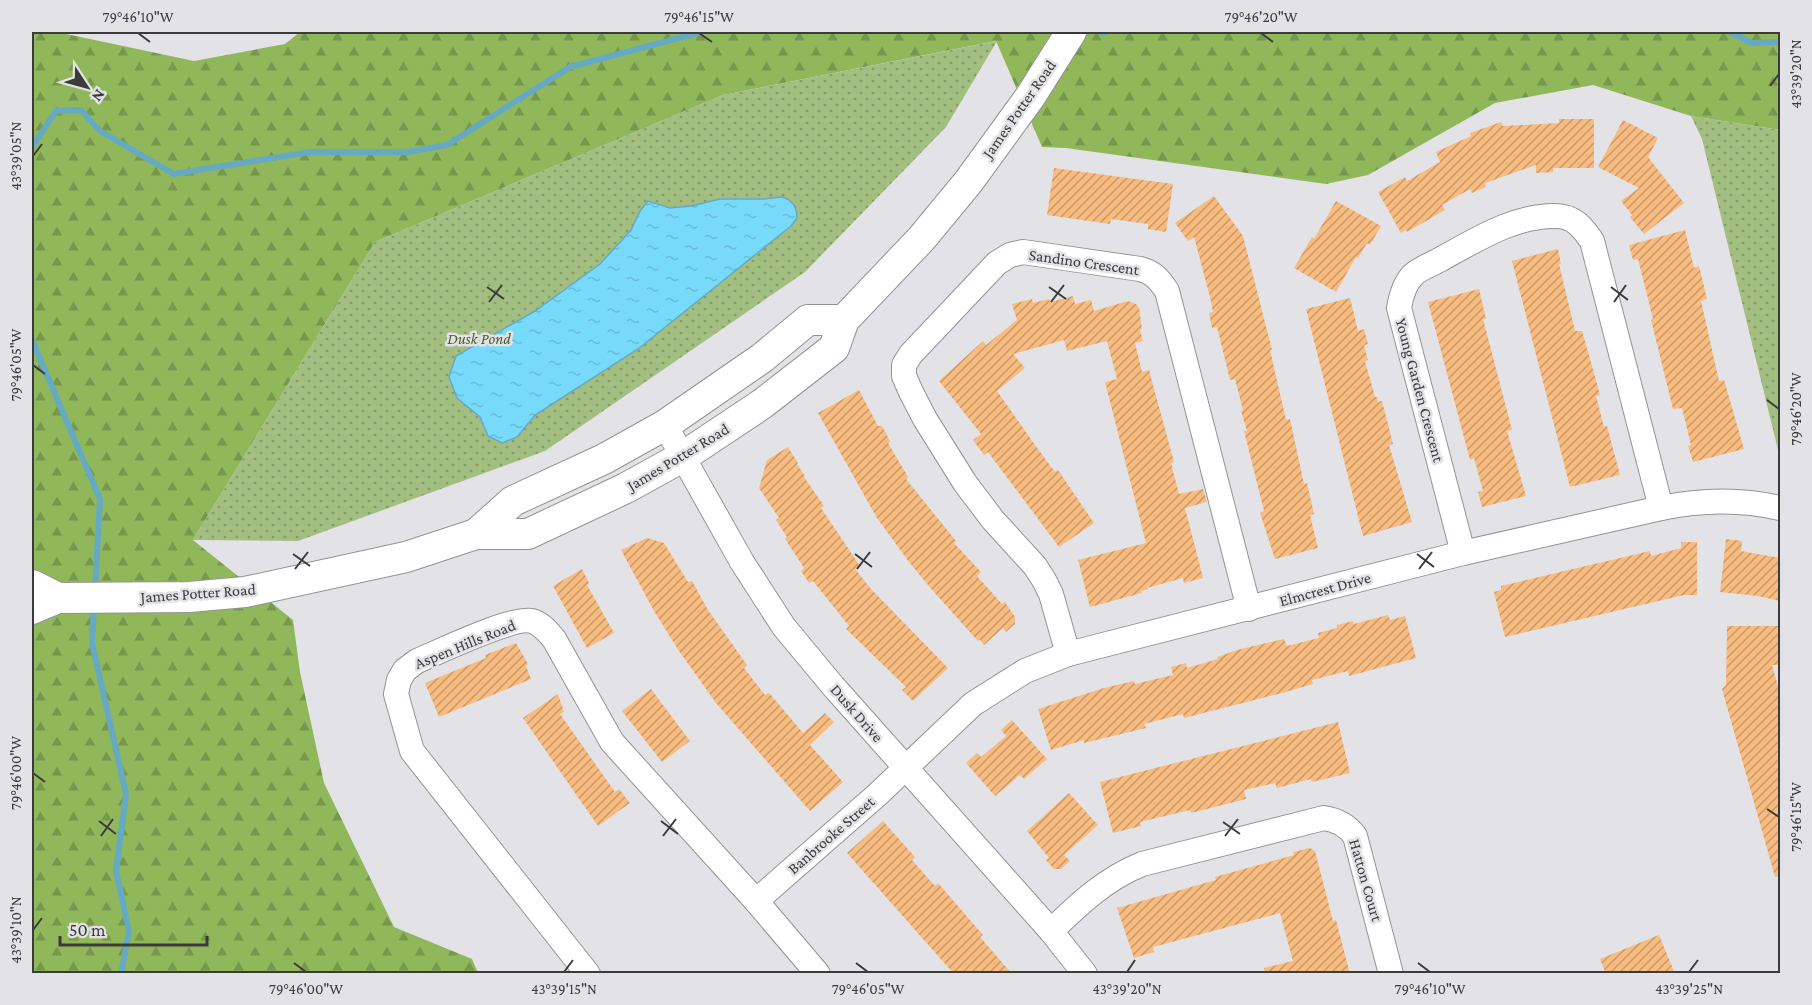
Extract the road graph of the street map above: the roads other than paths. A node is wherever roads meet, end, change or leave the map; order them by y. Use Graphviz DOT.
graph roads {
  1 [pos="1071,32"];
  2 [pos="844,320"];
  3 [pos="665,425"];
  4 [pos="684,456"];
  5 [pos="1661,508"];
  6 [pos="1780,508"];
  7 [pos="476,534"];
  8 [pos="1463,553"];
  9 [pos="32,585"];
  10 [pos="55,602"];
  11 [pos="1249,609"];
  12 [pos="1068,654"];
  13 [pos="905,768"];
  14 [pos="756,901"];
  15 [pos="1051,931"];
  16 [pos="588,974"];
  17 [pos="818,974"];
  18 [pos="1085,974"];
  19 [pos="1391,974"];
  1 -- 2 [label="main road, James Potter Road"];
  2 -- 3 [label="main road, James Potter Road"];
  2 -- 4 [label="main road, James Potter Road"];
  3 -- 4 [label="street, Dusk Drive"];
  3 -- 7 [label="main road, James Potter Road"];
  4 -- 7 [label="main road, James Potter Road"];
  4 -- 13 [label="street, Dusk Drive"];
  5 -- 6 [label="street, Elmcrest Drive"];
  5 -- 8 [label="street, Elmcrest Drive"];
  5 -- 8 [label="street, Young Garden Crescent"];
  7 -- 10 [label="main road, James Potter Road"];
  8 -- 11 [label="street, Elmcrest Drive"];
  9 -- 10 [label="main road, James Potter Road"];
  11 -- 12 [label="street, Elmcrest Drive"];
  11 -- 12 [label="street, Sandino Crescent"];
  12 -- 13 [label="street, Elmcrest Drive"];
  13 -- 14 [label="street, Banbrooke Street"];
  13 -- 15 [label="street, Dusk Drive"];
  14 -- 16 [label="street, Aspen Hills Road"];
  14 -- 17 [label="street, Aspen Hills Road"];
  15 -- 18 [label="street, Dusk Drive"];
  15 -- 19 [label="street, Hatton Court"];
}
